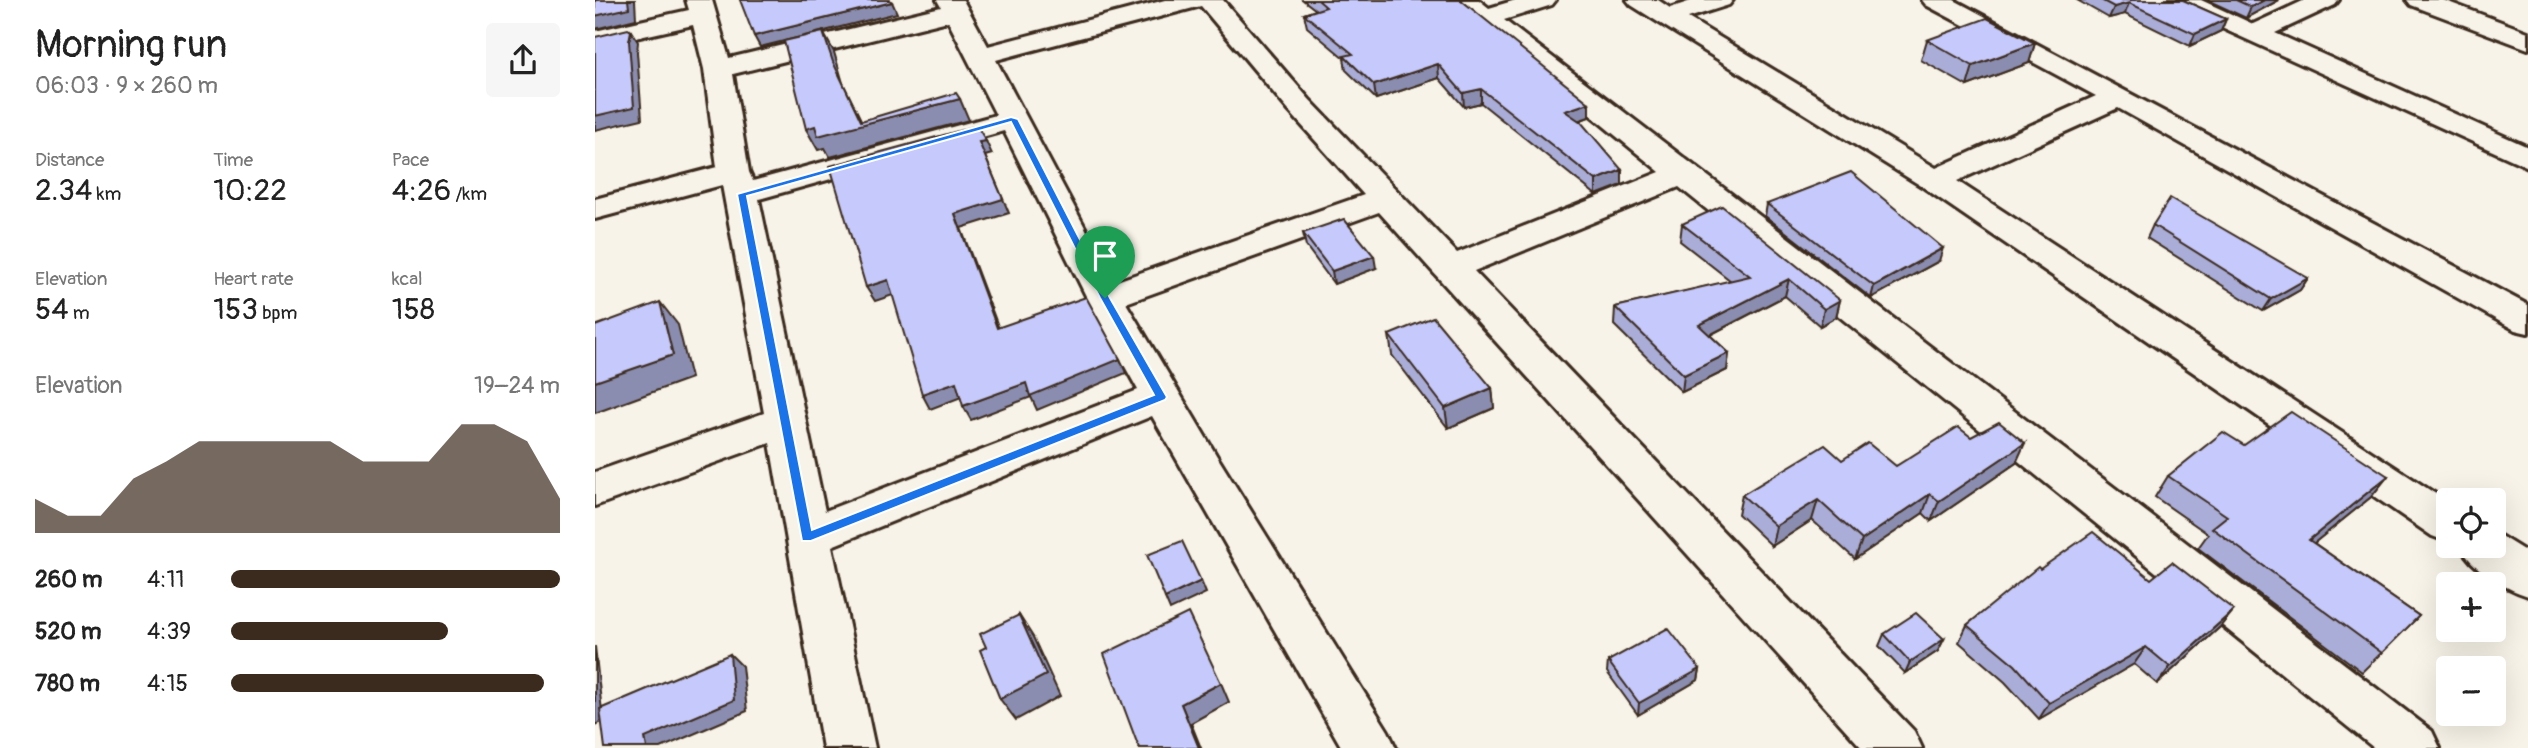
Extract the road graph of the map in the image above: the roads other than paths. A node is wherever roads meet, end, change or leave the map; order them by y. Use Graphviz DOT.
graph roads {
  1 [pos="1194,0"];
  2 [pos="1209,0"];
  3 [pos="1543,0"];
  4 [pos="1720,0"];
  5 [pos="1935,0"];
  6 [pos="2180,0"];
  7 [pos="2326,0"];
  8 [pos="2420,0"];
  9 [pos="953,5"];
  10 [pos="700,7"];
  11 [pos="1474,9"];
  12 [pos="1654,9"];
  13 [pos="2254,33"];
  14 [pos="595,39"];
  15 [pos="2528,41"];
  16 [pos="981,56"];
  17 [pos="718,69"];
  18 [pos="2119,97"];
  19 [pos="1014,119"];
  20 [pos="2528,158"];
  21 [pos="1685,173"];
  22 [pos="1934,180"];
  23 [pos="737,183"];
  24 [pos="1387,198"];
  25 [pos="595,209"];
  26 [pos="1451,268"];
  27 [pos="1105,298"];
  28 [pos="2528,321"];
  29 [pos="1161,397"];
  30 [pos="784,422"];
  31 [pos="595,489"];
  32 [pos="2436,516"];
  33 [pos="807,537"];
  34 [pos="2500,558"];
  35 [pos="2528,577"];
  36 [pos="849,748"];
  37 [pos="1370,748"];
  38 [pos="1896,748"];
  39 [pos="2414,748"];
  1 -- 16 [label="street"];
  2 -- 24 [label="street"];
  3 -- 11 [label="street"];
  4 -- 12 [label="street"];
  5 -- 18 [label="street"];
  6 -- 13 [label="street"];
  7 -- 13 [label="street"];
  8 -- 15 [label="street"];
  9 -- 16 [label="street"];
  9 -- 17 [label="street"];
  10 -- 14 [label="street"];
  10 -- 17 [label="street"];
  11 -- 21 [label="street"];
  12 -- 22 [label="street"];
  13 -- 20 [label="street"];
  16 -- 19 [label="street"];
  17 -- 23 [label="street"];
  18 -- 22 [label="street"];
  18 -- 28 [label="street"];
  19 -- 23 [label="street"];
  19 -- 27 [label="street"];
  21 -- 26 [label="street"];
  21 -- 39 [label="street"];
  22 -- 32 [label="street"];
  23 -- 25 [label="street"];
  23 -- 30 [label="street"];
  24 -- 26 [label="street"];
  24 -- 27 [label="street"];
  26 -- 38 [label="street"];
  27 -- 29 [label="street"];
  29 -- 33 [label="street"];
  29 -- 37 [label="street"];
  30 -- 31 [label="street"];
  30 -- 33 [label="street"];
  33 -- 36 [label="street"];
  34 -- 35 [label="street"];
}
